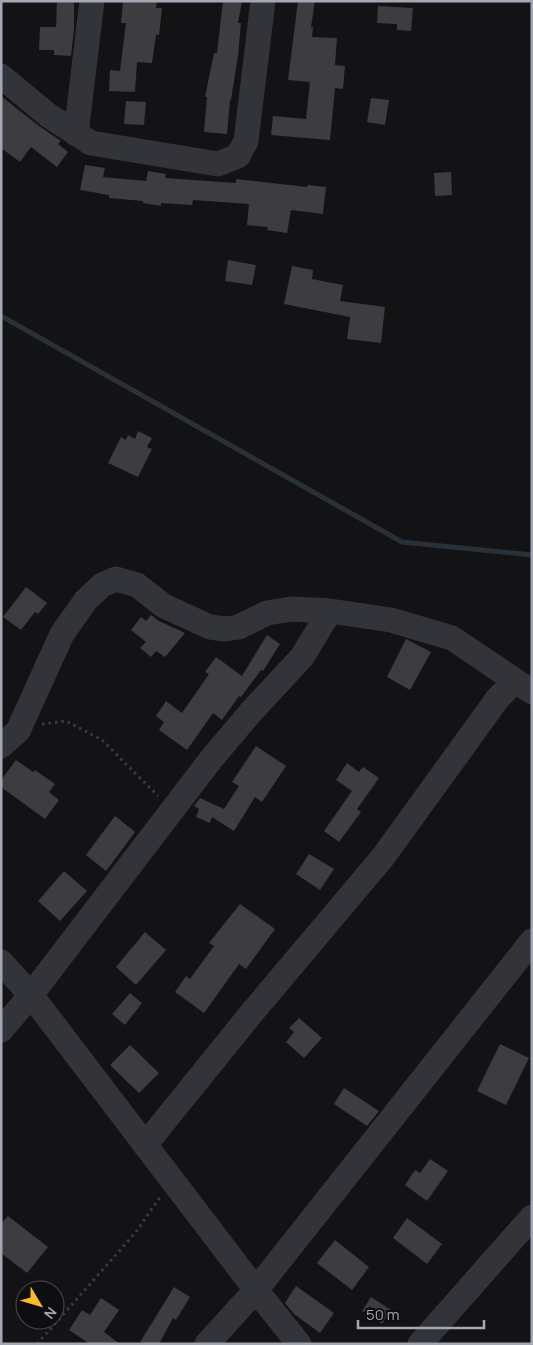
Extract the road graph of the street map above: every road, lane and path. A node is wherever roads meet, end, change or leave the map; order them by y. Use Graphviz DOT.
graph roads {
  1 [pos="92,1"];
  2 [pos="264,1"];
  3 [pos="1,76"];
  4 [pos="76,134"];
  5 [pos="330,611"];
  6 [pos="523,686"];
  7 [pos="10,738"];
  8 [pos="174,809"];
  9 [pos="532,941"];
  10 [pos="1,962"];
  11 [pos="31,995"];
  12 [pos="1,1030"];
  13 [pos="145,1145"];
  14 [pos="171,1179"];
  15 [pos="532,1218"];
  16 [pos="256,1290"];
  17 [pos="37,1344"];
  18 [pos="208,1344"];
  19 [pos="299,1344"];
  20 [pos="420,1344"];
  1 -- 4 [label="street"];
  2 -- 4 [label="street"];
  3 -- 4 [label="street"];
  5 -- 6 [label="street"];
  5 -- 7 [label="street"];
  5 -- 8 [label="street"];
  6 -- 13 [label="street"];
  7 -- 8 [label="path"];
  8 -- 11 [label="street"];
  9 -- 16 [label="street"];
  10 -- 11 [label="street"];
  11 -- 12 [label="street"];
  11 -- 13 [label="street"];
  13 -- 14 [label="street"];
  14 -- 16 [label="street"];
  14 -- 17 [label="path"];
  15 -- 20 [label="street"];
  16 -- 18 [label="street"];
  16 -- 19 [label="street"];
}
